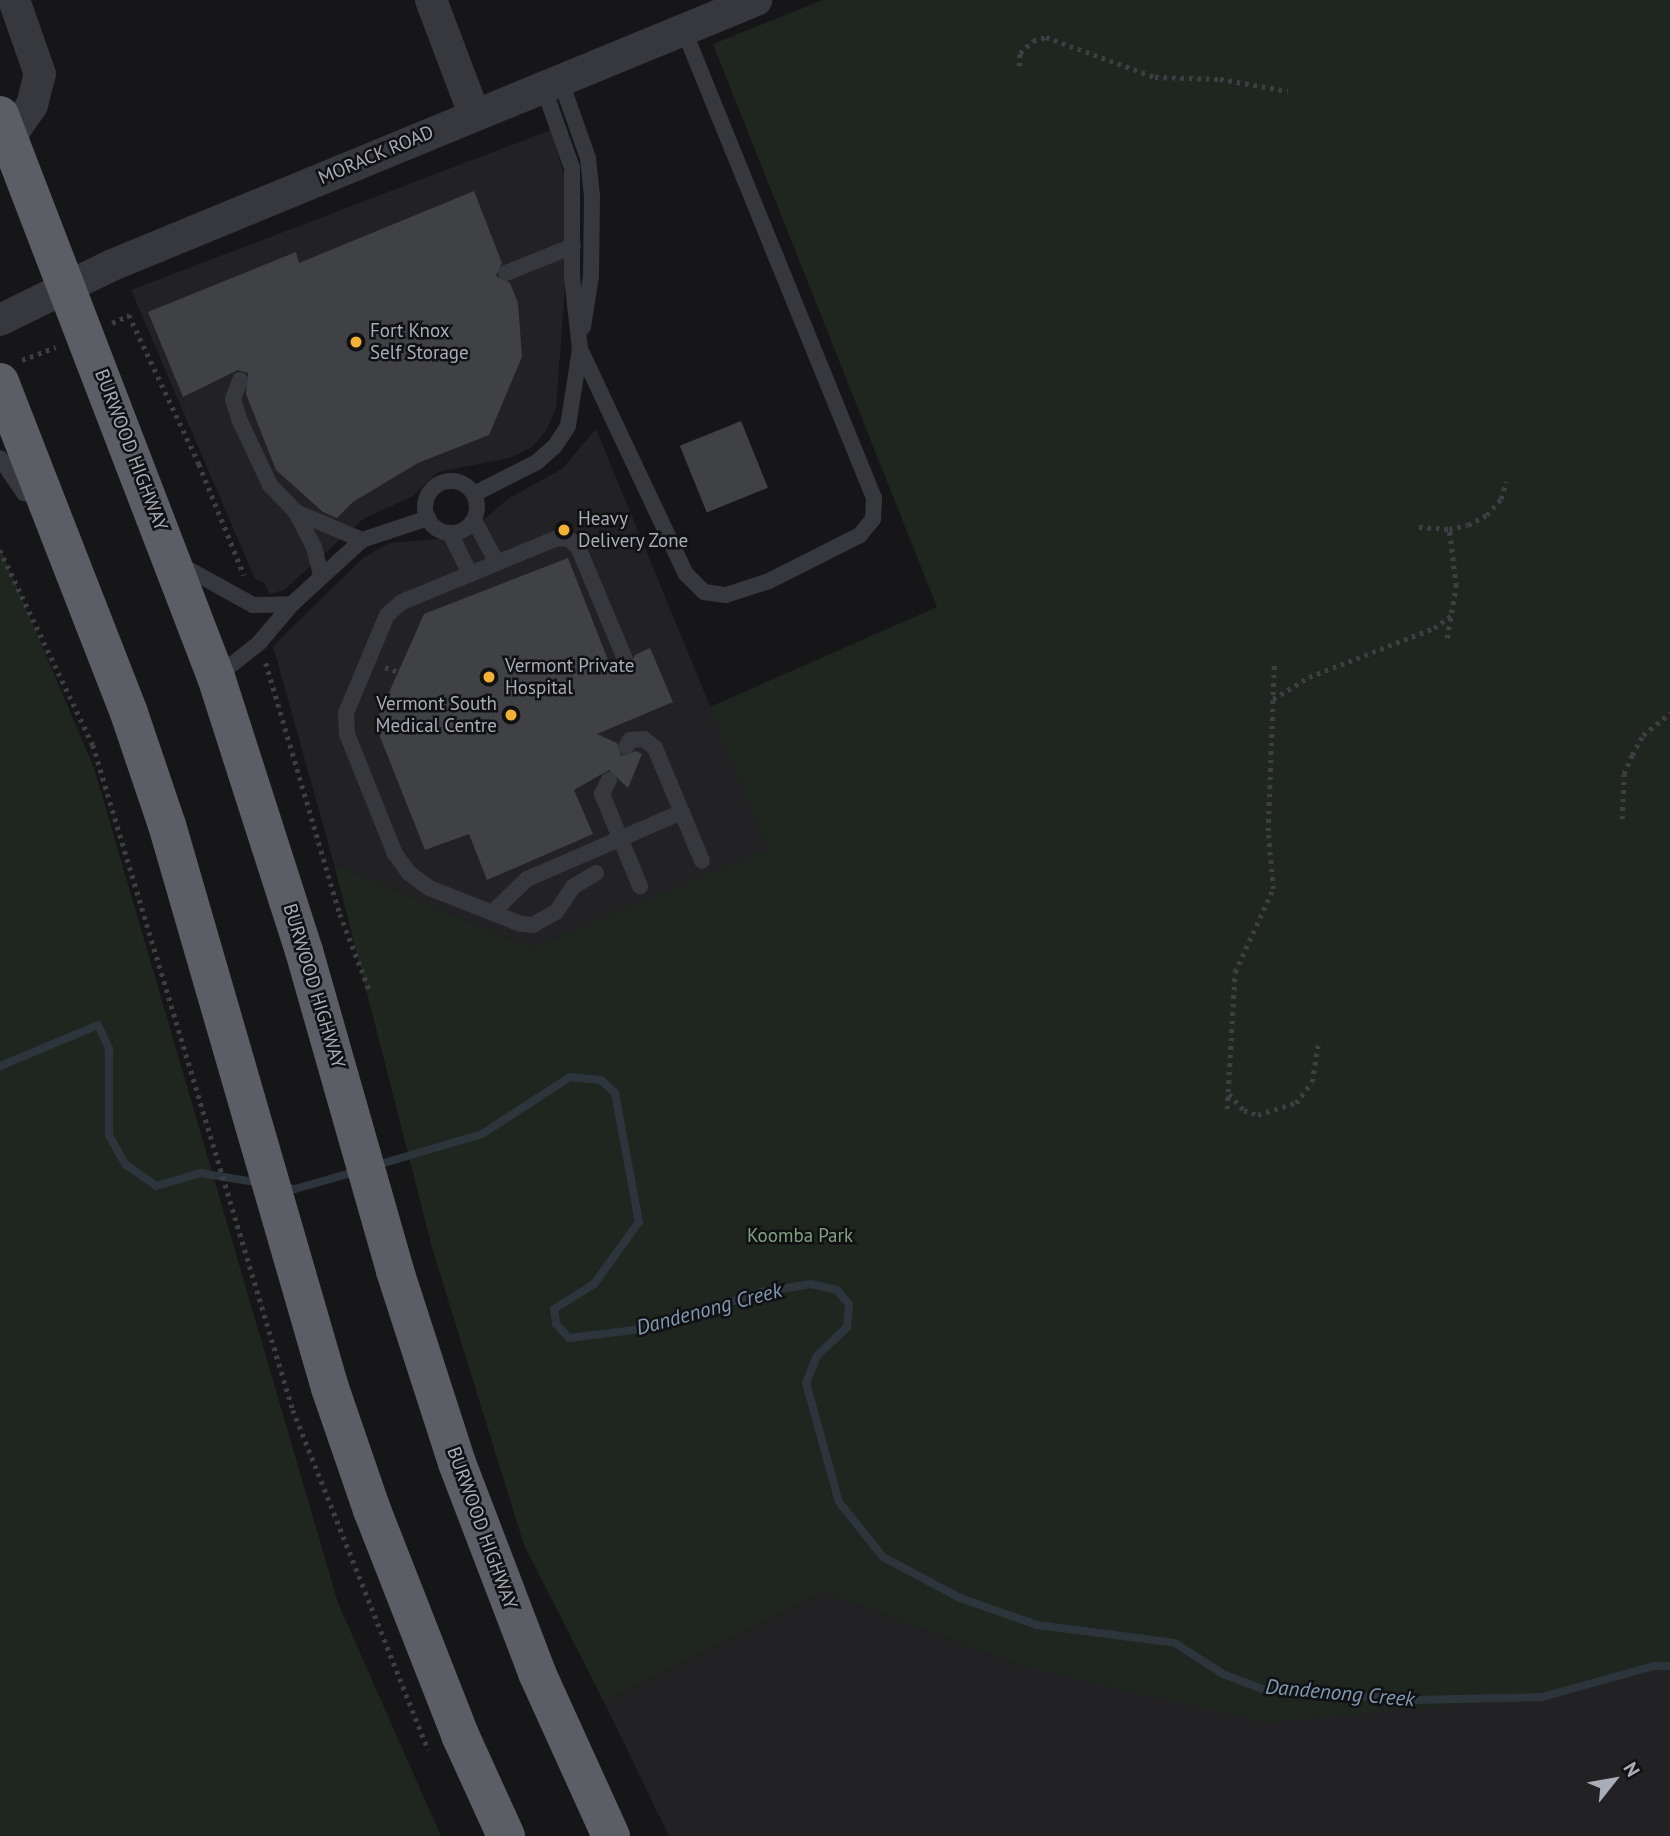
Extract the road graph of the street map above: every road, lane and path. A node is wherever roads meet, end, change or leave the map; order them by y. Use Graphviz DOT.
graph roads {
  1 [pos="14,0"];
  2 [pos="431,0"];
  3 [pos="756,0"];
  4 [pos="683,28"];
  5 [pos="1018,66"];
  6 [pos="551,82"];
  7 [pos="1288,91"];
  8 [pos="474,114"];
  9 [pos="5,127"];
  10 [pos="573,246"];
  11 [pos="506,274"];
  12 [pos="68,286"];
  13 [pos="0,320"];
  14 [pos="580,349"];
  15 [pos="240,380"];
  16 [pos="0,382"];
  17 [pos="0,458"];
  18 [pos="1507,482"];
  19 [pos="474,494"];
  20 [pos="47,496"];
  21 [pos="296,512"];
  22 [pos="428,518"];
  23 [pos="474,520"];
  24 [pos="1419,527"];
  25 [pos="1449,529"];
  26 [pos="450,533"];
  27 [pos="362,540"];
  28 [pos="0,550"];
  29 [pos="173,560"];
  30 [pos="497,563"];
  31 [pos="470,574"];
  32 [pos="321,576"];
  33 [pos="292,604"];
  34 [pos="1451,616"];
  35 [pos="1447,638"];
  36 [pos="618,654"];
  37 [pos="1274,665"];
  38 [pos="216,677"];
  39 [pos="1273,699"];
  40 [pos="1670,713"];
  41 [pos="626,747"];
  42 [pos="610,780"];
  43 [pos="682,812"];
  44 [pos="1622,819"];
  45 [pos="621,838"];
  46 [pos="702,861"];
  47 [pos="596,873"];
  48 [pos="640,886"];
  49 [pos="492,913"];
  50 [pos="1318,1045"];
  51 [pos="1228,1093"];
  52 [pos="1227,1110"];
  53 [pos="431,1756"];
  54 [pos="506,1836"];
  55 [pos="611,1836"];
  1 -- 9 [label="street, BURWOOD HIGHWAY"];
  2 -- 8 [label="street"];
  3 -- 4 [label="street, MORACK ROAD"];
  4 -- 6 [label="street, MORACK ROAD"];
  4 -- 14 [label="lane"];
  5 -- 7 [label="path"];
  6 -- 8 [label="street, MORACK ROAD"];
  6 -- 10 [label="lane"];
  6 -- 14 [label="lane"];
  8 -- 12 [label="street, MORACK ROAD"];
  9 -- 12 [label="highway, BURWOOD HIGHWAY"];
  10 -- 11 [label="lane"];
  10 -- 14 [label="lane"];
  12 -- 13 [label="street, MORACK ROAD"];
  12 -- 29 [label="highway, BURWOOD HIGHWAY"];
  14 -- 19 [label="lane"];
  15 -- 21 [label="lane"];
  16 -- 20 [label="highway"];
  17 -- 20 [label="lane"];
  18 -- 25 [label="path"];
  19 -- 22 [label="lane"];
  19 -- 23 [label="lane"];
  20 -- 54 [label="highway"];
  21 -- 27 [label="lane"];
  21 -- 32 [label="lane"];
  22 -- 26 [label="lane"];
  22 -- 27 [label="lane"];
  23 -- 26 [label="lane"];
  23 -- 30 [label="lane"];
  24 -- 25 [label="path"];
  25 -- 34 [label="path"];
  26 -- 31 [label="lane"];
  27 -- 32 [label="lane"];
  28 -- 53 [label="path"];
  29 -- 33 [label="lane"];
  29 -- 38 [label="highway, BURWOOD HIGHWAY"];
  30 -- 31 [label="lane"];
  30 -- 36 [label="lane"];
  31 -- 49 [label="lane"];
  32 -- 33 [label="lane"];
  33 -- 38 [label="lane"];
  34 -- 35 [label="path"];
  34 -- 39 [label="path"];
  37 -- 39 [label="path"];
  38 -- 55 [label="highway, BURWOOD HIGHWAY"];
  39 -- 51 [label="path"];
  40 -- 44 [label="path"];
  41 -- 43 [label="lane"];
  42 -- 45 [label="lane"];
  43 -- 45 [label="lane"];
  43 -- 46 [label="lane"];
  45 -- 48 [label="lane"];
  45 -- 49 [label="lane"];
  47 -- 49 [label="lane"];
  50 -- 51 [label="path"];
  51 -- 52 [label="path"];
}
